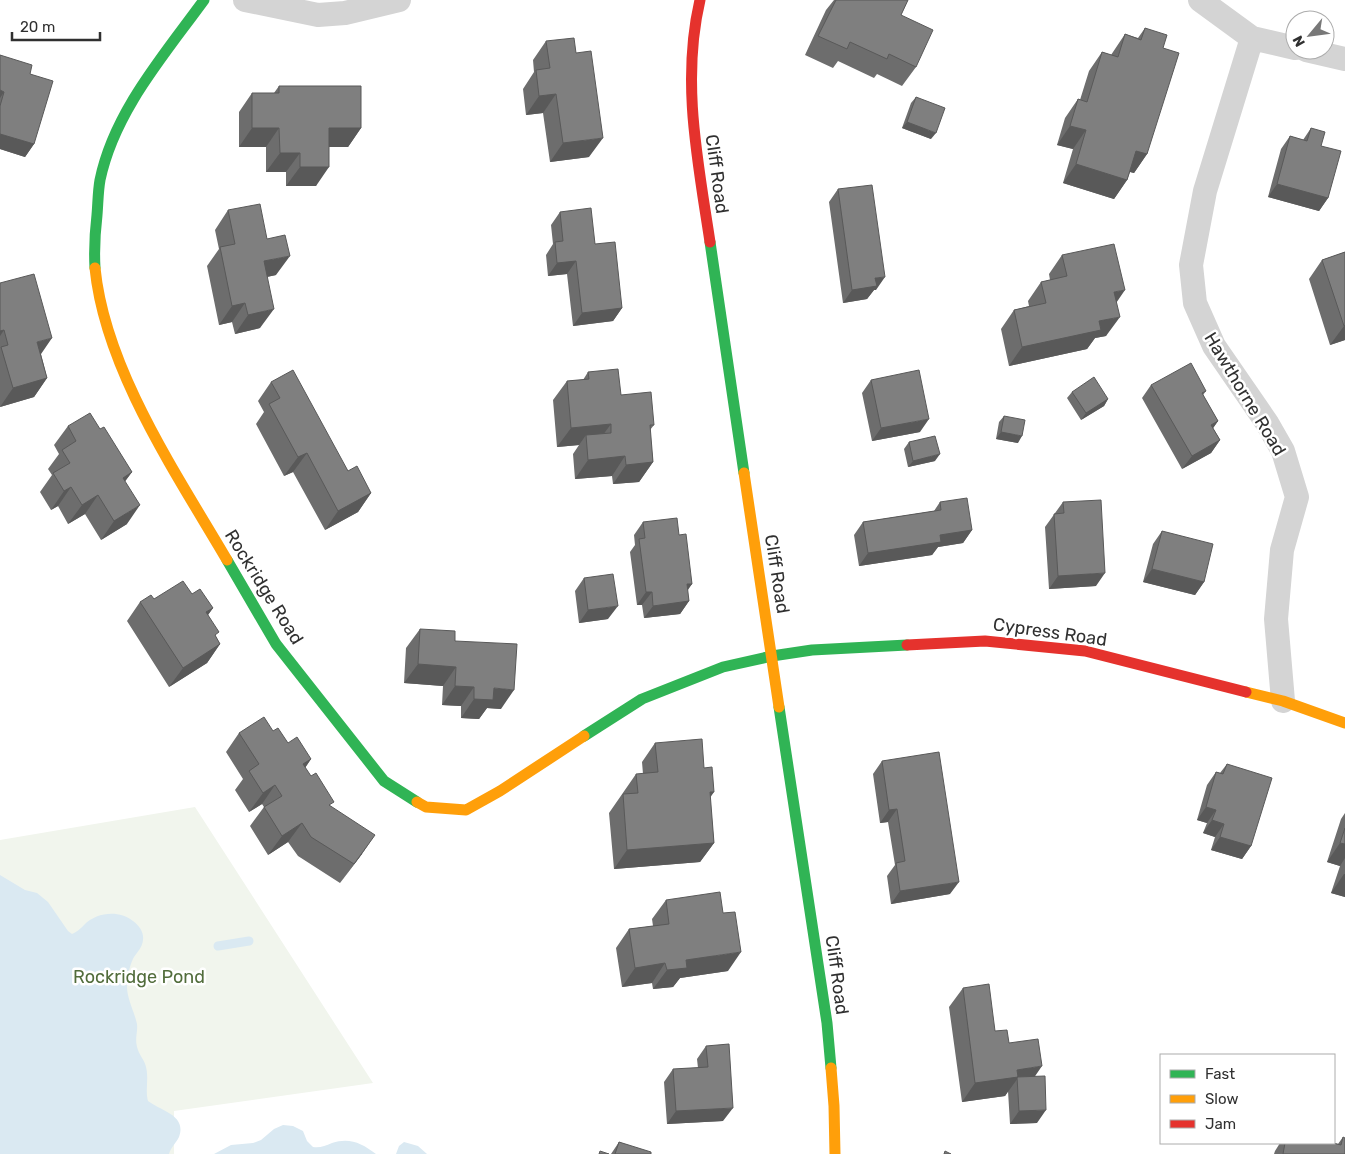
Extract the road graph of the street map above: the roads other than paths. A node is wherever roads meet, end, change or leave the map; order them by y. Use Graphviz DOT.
graph roads {
  1 [pos="204,0"];
  2 [pos="245,0"];
  3 [pos="399,0"];
  4 [pos="700,0"];
  5 [pos="1200,0"];
  6 [pos="1252,38"];
  7 [pos="1285,46"];
  8 [pos="772,656"];
  9 [pos="1283,701"];
  10 [pos="1345,724"];
  11 [pos="835,1154"];
  1 -- 8 [label="street, Rockridge Road"];
  2 -- 3 [label="street"];
  4 -- 8 [label="street, Cliff Road"];
  5 -- 6 [label="street"];
  6 -- 7 [label="street"];
  6 -- 9 [label="street, Hawthorne Road"];
  8 -- 9 [label="street, Cypress Road"];
  8 -- 11 [label="street, Cliff Road"];
  9 -- 10 [label="street, Cypress Road"];
}
